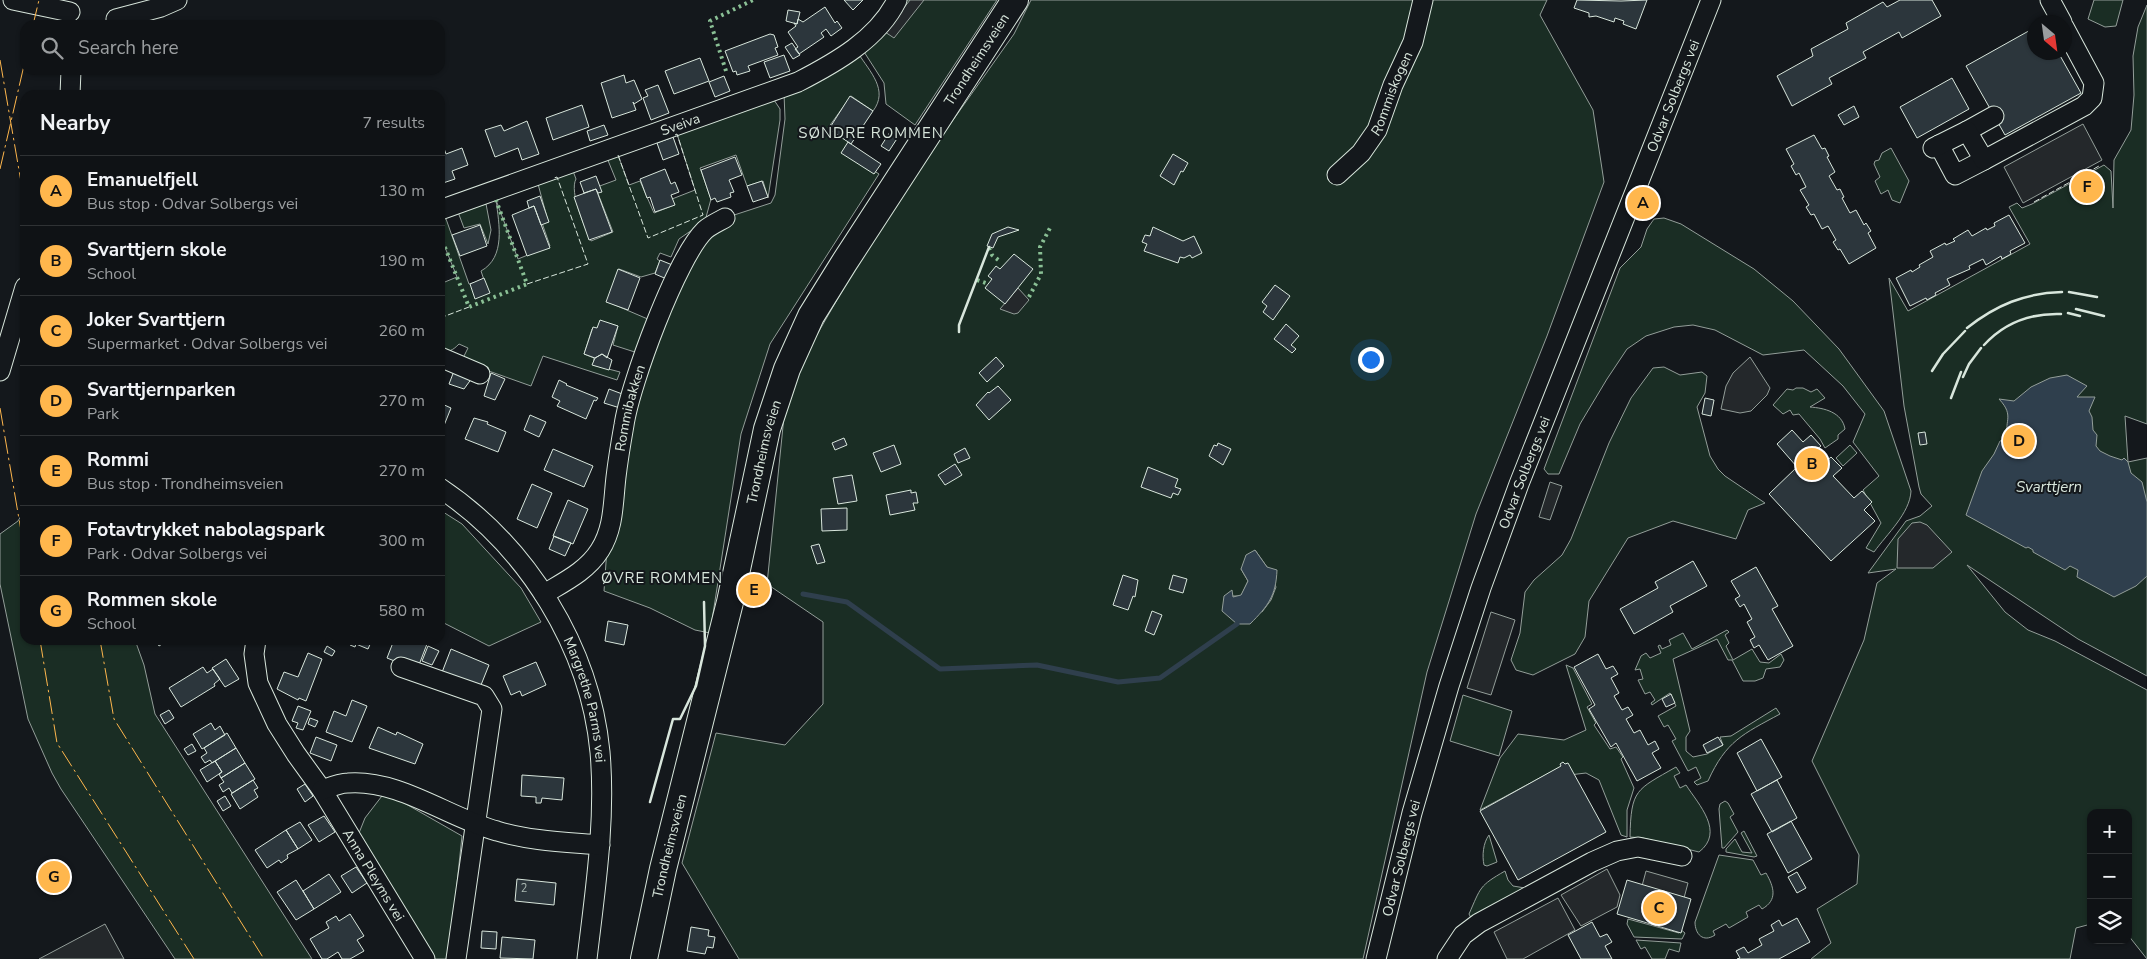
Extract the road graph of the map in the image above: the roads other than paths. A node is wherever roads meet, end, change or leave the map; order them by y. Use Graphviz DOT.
graph roads {
  1 [pos="13,0"];
  2 [pos="120,0"];
  3 [pos="177,0"];
  4 [pos="896,0"];
  5 [pos="1014,0"];
  6 [pos="1423,0"];
  7 [pos="1711,0"];
  8 [pos="2050,0"];
  9 [pos="2058,15"];
  10 [pos="74,16"];
  11 [pos="113,20"];
  12 [pos="118,20"];
  13 [pos="2072,41"];
  14 [pos="72,75"];
  15 [pos="80,75"];
  16 [pos="71,90"];
  17 [pos="72,90"];
  18 [pos="1994,116"];
  19 [pos="1967,131"];
  20 [pos="1984,160"];
  21 [pos="1337,175"];
  22 [pos="445,208"];
  23 [pos="725,218"];
  24 [pos="20,317"];
  25 [pos="445,359"];
  26 [pos="0,371"];
  27 [pos="480,374"];
  28 [pos="445,492"];
  29 [pos="544,594"];
  30 [pos="256,645"];
  31 [pos="400,667"];
  32 [pos="322,790"];
  33 [pos="476,825"];
  34 [pos="600,845"];
  35 [pos="1682,856"];
  36 [pos="425,959"];
  37 [pos="456,959"];
  38 [pos="587,959"];
  39 [pos="644,959"];
  40 [pos="1376,959"];
  41 [pos="1447,959"];
  1 -- 10 [label="street"];
  2 -- 11 [label="street"];
  3 -- 12 [label="street"];
  4 -- 22 [label="street, Sveiva"];
  5 -- 39 [label="highway, Trondheimsveien"];
  6 -- 21 [label="street, Rommiskogen"];
  7 -- 40 [label="street, Odvar Solbergs vei"];
  8 -- 9 [label="street"];
  13 -- 20 [label="street"];
  14 -- 16 [label="street"];
  15 -- 17 [label="street"];
  18 -- 19 [label="street"];
  19 -- 20 [label="street"];
  19 -- 20 [label="street"];
  23 -- 29 [label="street, Rommibakken"];
  24 -- 26 [label="street"];
  25 -- 27 [label="street"];
  28 -- 29 [label="street, Margrethe Parms vei"];
  29 -- 34 [label="street, Margrethe Parms vei"];
  30 -- 32 [label="street, Anna Pleyms vei"];
  31 -- 33 [label="street"];
  32 -- 33 [label="street"];
  32 -- 36 [label="street, Anna Pleyms vei"];
  33 -- 34 [label="street"];
  33 -- 37 [label="street"];
  34 -- 38 [label="street, Margrethe Parms vei"];
  35 -- 41 [label="street"];
}
